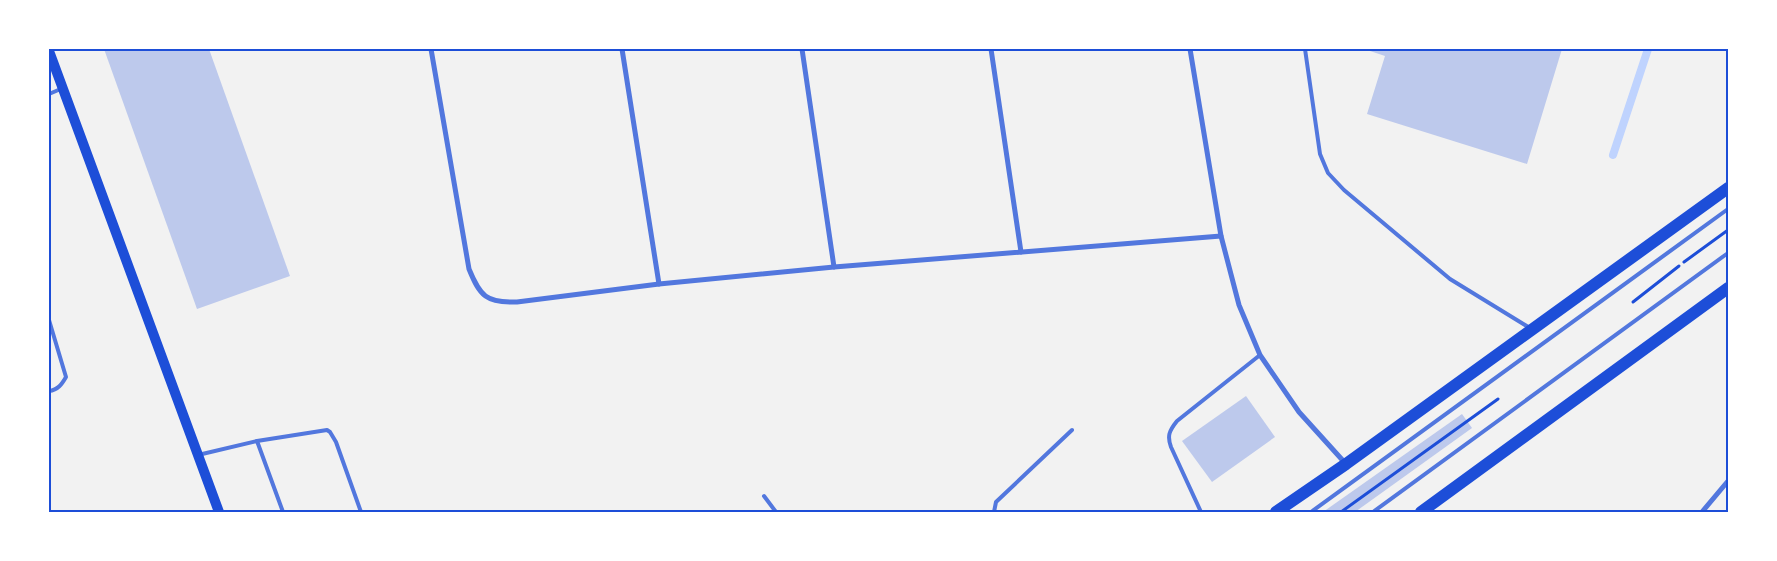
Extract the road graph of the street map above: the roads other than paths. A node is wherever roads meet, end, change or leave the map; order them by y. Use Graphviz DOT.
graph roads {
  1 [pos="431,49"];
  2 [pos="622,49"];
  3 [pos="802,49"];
  4 [pos="991,49"];
  5 [pos="1190,49"];
  6 [pos="1305,49"];
  7 [pos="49,51"];
  8 [pos="62,88"];
  9 [pos="49,94"];
  10 [pos="1728,188"];
  11 [pos="1728,209"];
  12 [pos="1221,236"];
  13 [pos="1021,252"];
  14 [pos="1728,253"];
  15 [pos="834,267"];
  16 [pos="659,284"];
  17 [pos="1728,288"];
  18 [pos="49,320"];
  19 [pos="1533,330"];
  20 [pos="1260,355"];
  21 [pos="49,391"];
  22 [pos="1072,430"];
  23 [pos="256,441"];
  24 [pos="198,456"];
  25 [pos="1346,464"];
  26 [pos="1728,481"];
  27 [pos="764,496"];
  28 [pos="219,512"];
  29 [pos="283,512"];
  30 [pos="361,512"];
  31 [pos="776,512"];
  32 [pos="994,512"];
  33 [pos="1201,512"];
  34 [pos="1276,512"];
  35 [pos="1311,512"];
  36 [pos="1373,512"];
  37 [pos="1421,512"];
  38 [pos="1702,512"];
  1 -- 16 [label="street"];
  2 -- 16 [label="street"];
  3 -- 15 [label="street"];
  4 -- 13 [label="street"];
  5 -- 12 [label="street"];
  6 -- 19 [label="lane"];
  7 -- 8 [label="main road"];
  8 -- 9 [label="lane"];
  8 -- 24 [label="main road"];
  10 -- 19 [label="main road"];
  11 -- 35 [label="lane"];
  12 -- 13 [label="street"];
  12 -- 20 [label="street"];
  13 -- 15 [label="street"];
  14 -- 36 [label="lane"];
  15 -- 16 [label="street"];
  17 -- 37 [label="main road"];
  18 -- 21 [label="lane"];
  19 -- 25 [label="main road"];
  20 -- 25 [label="street"];
  20 -- 33 [label="lane"];
  22 -- 32 [label="lane"];
  23 -- 24 [label="lane"];
  23 -- 29 [label="lane"];
  23 -- 30 [label="lane"];
  24 -- 28 [label="main road"];
  25 -- 34 [label="main road"];
  26 -- 38 [label="street"];
  27 -- 31 [label="lane"];
}
